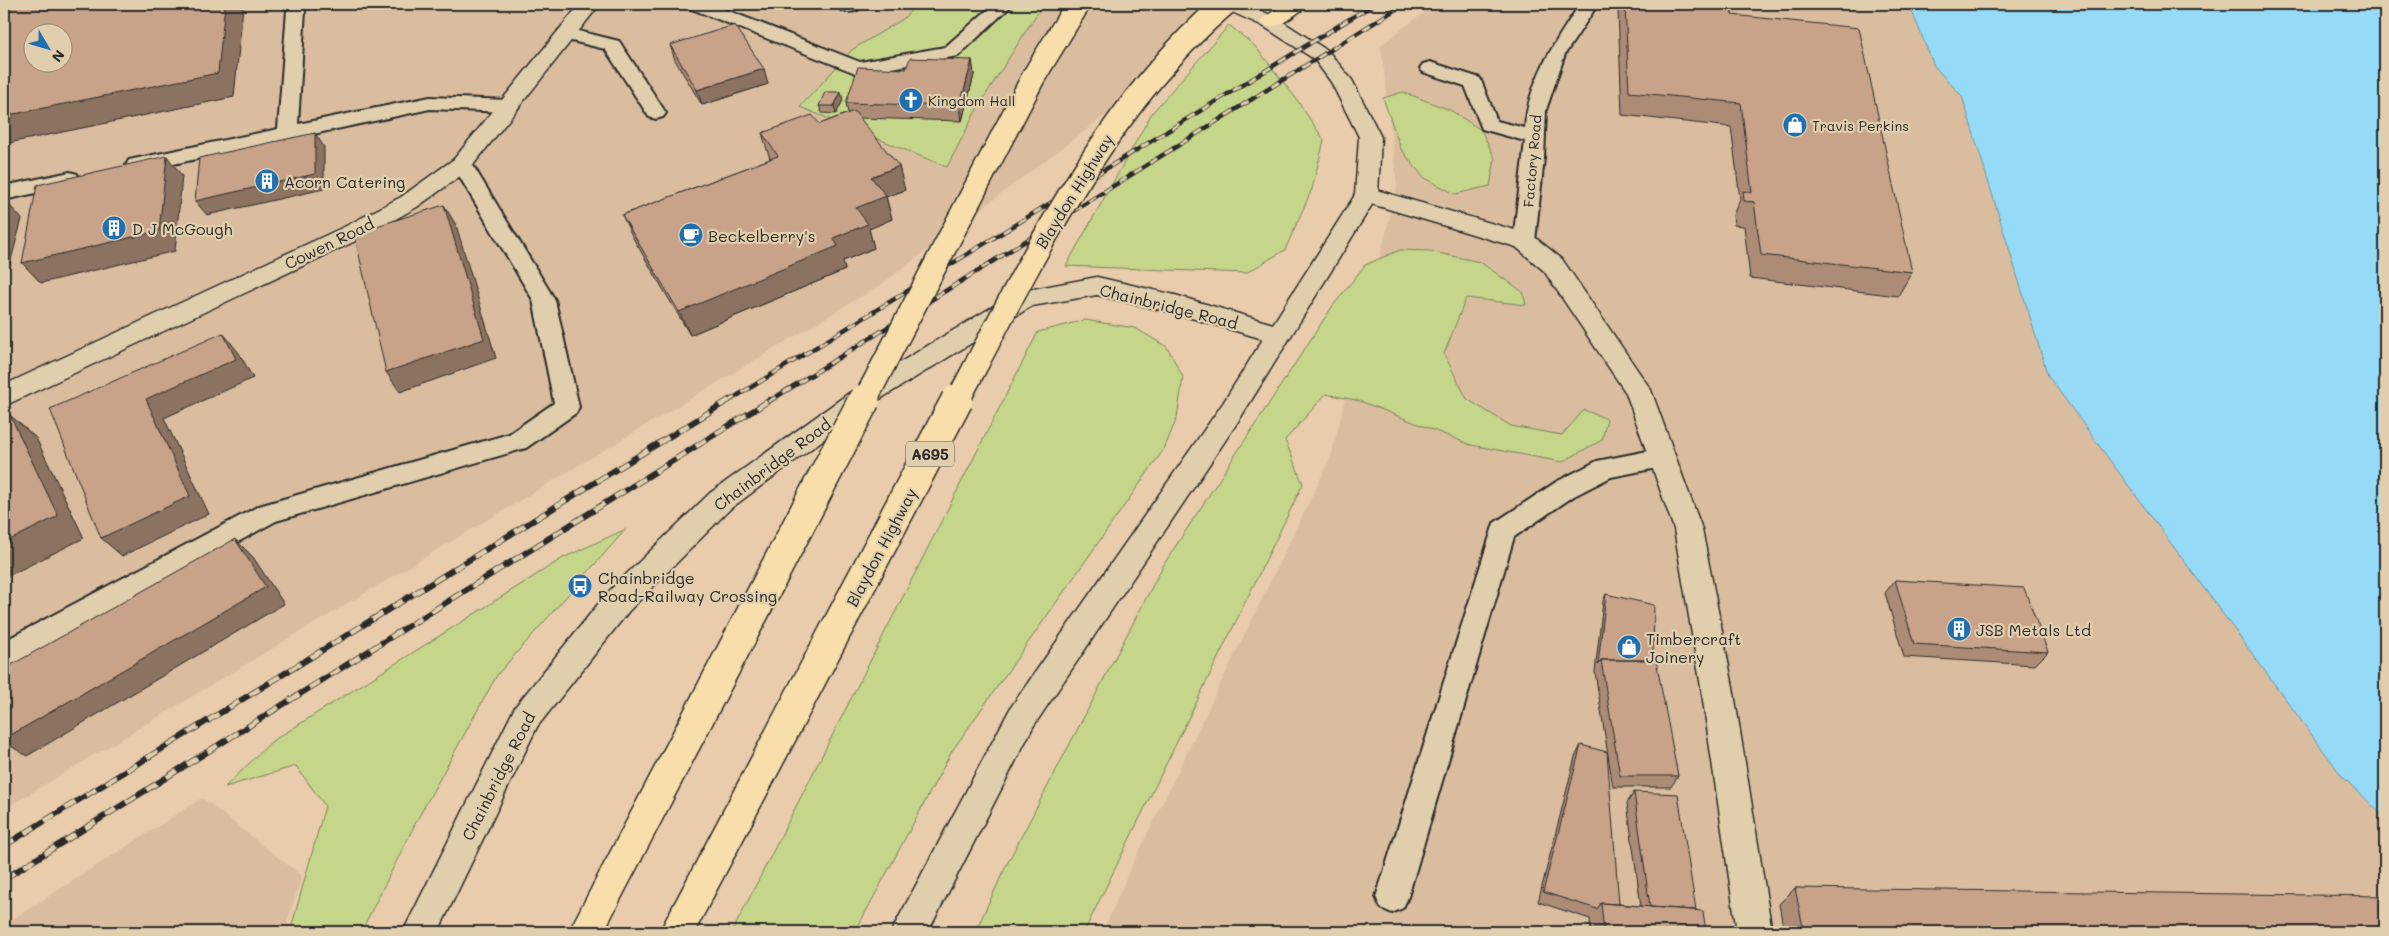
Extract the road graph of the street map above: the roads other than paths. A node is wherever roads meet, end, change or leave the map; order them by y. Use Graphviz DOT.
graph roads {
  1 [pos="590,4"];
  2 [pos="695,4"];
  3 [pos="844,4"];
  4 [pos="855,4"];
  5 [pos="1004,4"];
  6 [pos="1078,4"];
  7 [pos="1225,4"];
  8 [pos="1230,4"];
  9 [pos="1298,4"];
  10 [pos="1589,4"];
  11 [pos="296,10"];
  12 [pos="1270,22"];
  13 [pos="566,34"];
  14 [pos="1430,68"];
  15 [pos="508,106"];
  16 [pos="656,114"];
  17 [pos="288,133"];
  18 [pos="1535,137"];
  19 [pos="462,164"];
  20 [pos="118,169"];
  21 [pos="89,175"];
  22 [pos="4,193"];
  23 [pos="1366,195"];
  24 [pos="1524,241"];
  25 [pos="1279,334"];
  26 [pos="4,396"];
  27 [pos="1663,458"];
  28 [pos="4,655"];
  29 [pos="1392,898"];
  30 [pos="420,932"];
  31 [pos="586,932"];
  32 [pos="677,932"];
  33 [pos="909,932"];
  34 [pos="1755,932"];
  1 -- 13 [label="main road, Cowen Road"];
  2 -- 5 [label="lane"];
  3 -- 4 [label="lane"];
  6 -- 31 [label="main road, bridge"];
  7 -- 32 [label="main road, Blaydon Highway / A695, bridge"];
  8 -- 12 [label="main road"];
  9 -- 12 [label="main road"];
  10 -- 18 [label="lane, Factory Road"];
  11 -- 17 [label="lane"];
  12 -- 23 [label="main road"];
  13 -- 15 [label="main road, Cowen Road"];
  13 -- 16 [label="lane"];
  14 -- 18 [label="lane"];
  15 -- 17 [label="lane"];
  15 -- 19 [label="main road, Cowen Road"];
  17 -- 20 [label="lane"];
  18 -- 24 [label="lane, Factory Road"];
  19 -- 26 [label="main road, Cowen Road"];
  19 -- 28 [label="lane"];
  21 -- 22 [label="lane"];
  23 -- 24 [label="main road"];
  23 -- 25 [label="main road"];
  24 -- 27 [label="main road"];
  25 -- 30 [label="main road, Chainbridge Road"];
  25 -- 33 [label="main road"];
  27 -- 29 [label="lane"];
  27 -- 34 [label="main road"];
}
